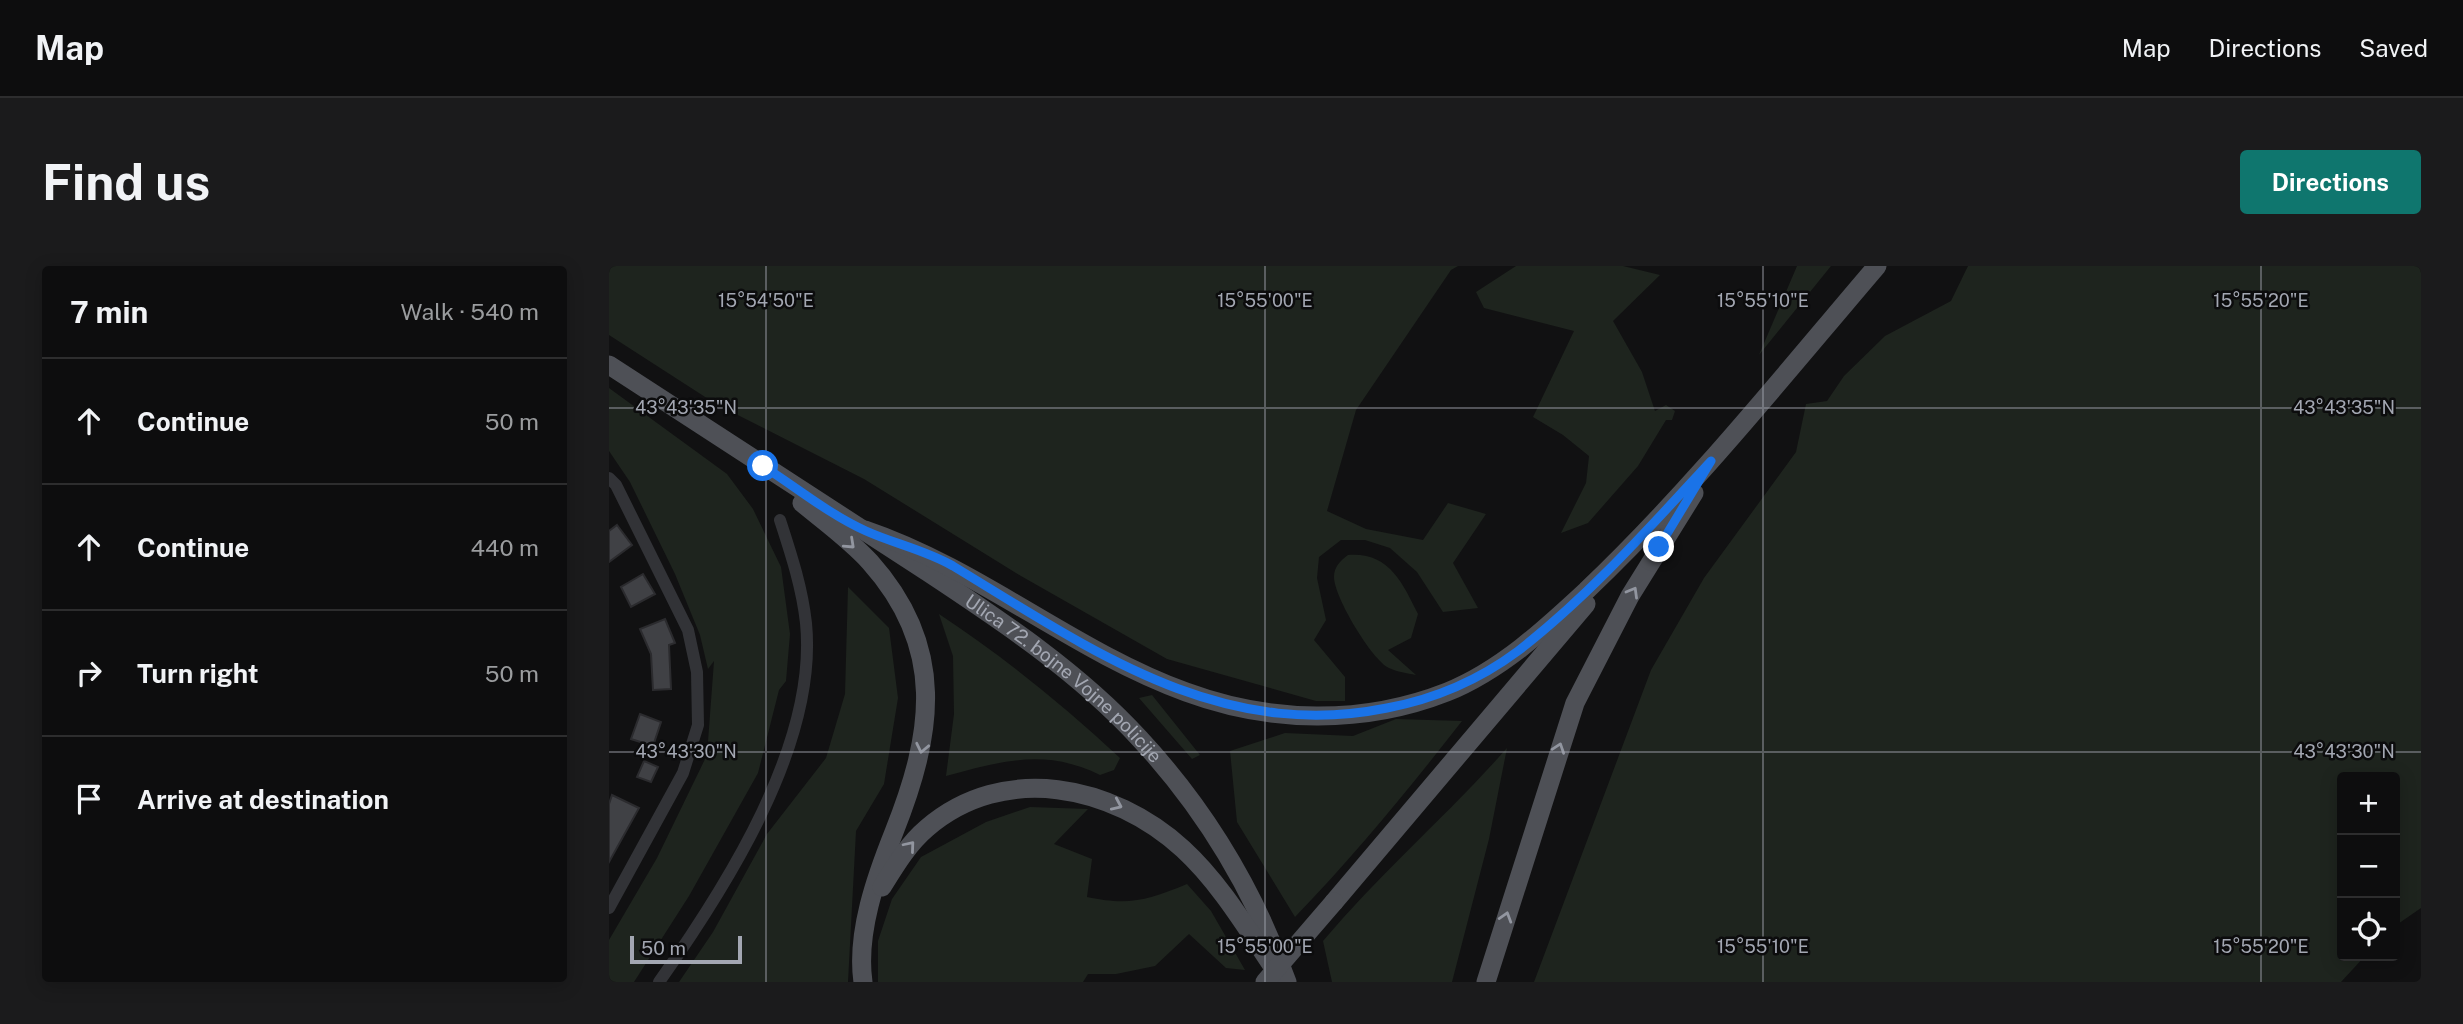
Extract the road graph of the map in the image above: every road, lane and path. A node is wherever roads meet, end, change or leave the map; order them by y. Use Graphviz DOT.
graph roads {
  1 [pos="1877,266"];
  2 [pos="609,365"];
  3 [pos="1711,461"];
  4 [pos="763,466"];
  5 [pos="609,478"];
  6 [pos="780,520"];
  7 [pos="865,530"];
  8 [pos="1628,551"];
  9 [pos="872,902"];
  10 [pos="609,908"];
  11 [pos="659,982"];
  12 [pos="863,982"];
  13 [pos="1265,982"];
  14 [pos="1285,982"];
  15 [pos="1486,982"];
  1 -- 3 [label="main road"];
  2 -- 4 [label="main road, Ulica 72. bojne Vojne policije"];
  3 -- 8 [label="main road"];
  15 -- 3 [label="main road, one-way"];
  4 -- 7 [label="main road, Ulica 72. bojne Vojne policije"];
  4 -- 9 [label="main road, one-way"];
  5 -- 10 [label="street"];
  6 -- 11 [label="street"];
  7 -- 8 [label="main road"];
  7 -- 14 [label="main road, Ulica 72. bojne Vojne policije"];
  8 -- 13 [label="main road, bridge"];
  9 -- 12 [label="main road"];
  9 -- 14 [label="main road, one-way"];
}
